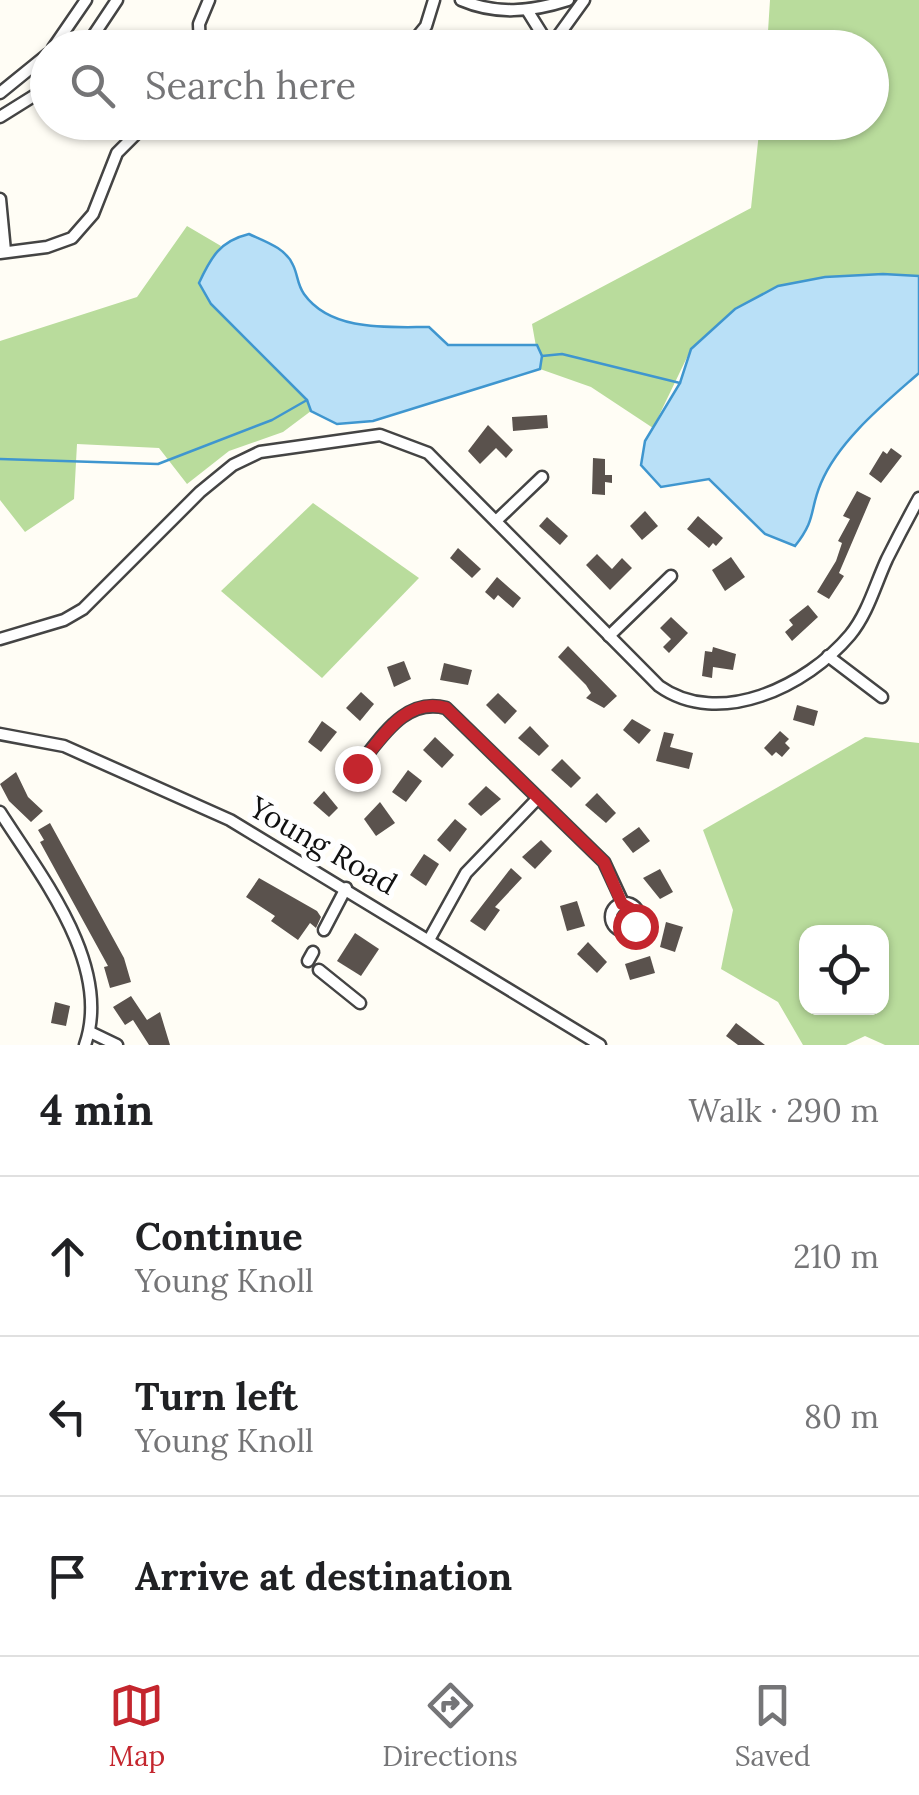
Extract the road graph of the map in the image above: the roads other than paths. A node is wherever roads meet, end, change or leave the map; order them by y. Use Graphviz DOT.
graph roads {
  1 [pos="86,0"];
  2 [pos="117,0"];
  3 [pos="210,0"];
  4 [pos="434,0"];
  5 [pos="460,0"];
  6 [pos="568,0"];
  7 [pos="584,0"];
  8 [pos="528,10"];
  9 [pos="66,30"];
  10 [pos="97,30"];
  11 [pos="199,30"];
  12 [pos="423,30"];
  13 [pos="540,30"];
  14 [pos="562,30"];
  15 [pos="30,68"];
  16 [pos="0,92"];
  17 [pos="30,98"];
  18 [pos="0,117"];
  19 [pos="131,140"];
  20 [pos="0,198"];
  21 [pos="2,252"];
  22 [pos="542,477"];
  23 [pos="919,498"];
  24 [pos="496,521"];
  25 [pos="671,576"];
  26 [pos="609,636"];
  27 [pos="0,639"];
  28 [pos="828,656"];
  29 [pos="882,697"];
  30 [pos="0,734"];
  31 [pos="357,768"];
  32 [pos="538,798"];
  33 [pos="0,812"];
  34 [pos="346,888"];
  35 [pos="622,904"];
  36 [pos="324,930"];
  37 [pos="430,938"];
  38 [pos="318,970"];
  39 [pos="360,1003"];
  40 [pos="90,1032"];
  41 [pos="85,1045"];
  42 [pos="116,1045"];
  43 [pos="600,1045"];
  1 -- 9 [label="street"];
  2 -- 10 [label="street"];
  3 -- 11 [label="street"];
  4 -- 12 [label="street"];
  5 -- 8 [label="street"];
  6 -- 8 [label="street"];
  7 -- 14 [label="street"];
  8 -- 13 [label="street"];
  15 -- 16 [label="street"];
  17 -- 18 [label="street"];
  19 -- 21 [label="street"];
  20 -- 21 [label="street"];
  22 -- 24 [label="street"];
  23 -- 28 [label="street"];
  24 -- 26 [label="street"];
  24 -- 27 [label="street"];
  25 -- 26 [label="street"];
  26 -- 28 [label="street"];
  28 -- 29 [label="street"];
  30 -- 34 [label="street, Young Road"];
  31 -- 32 [label="street"];
  32 -- 35 [label="street"];
  32 -- 37 [label="street"];
  33 -- 40 [label="street"];
  34 -- 36 [label="street"];
  34 -- 37 [label="street, Young Road"];
  37 -- 43 [label="street, Young Road"];
  38 -- 39 [label="street"];
  40 -- 41 [label="street"];
  40 -- 42 [label="street"];
}
